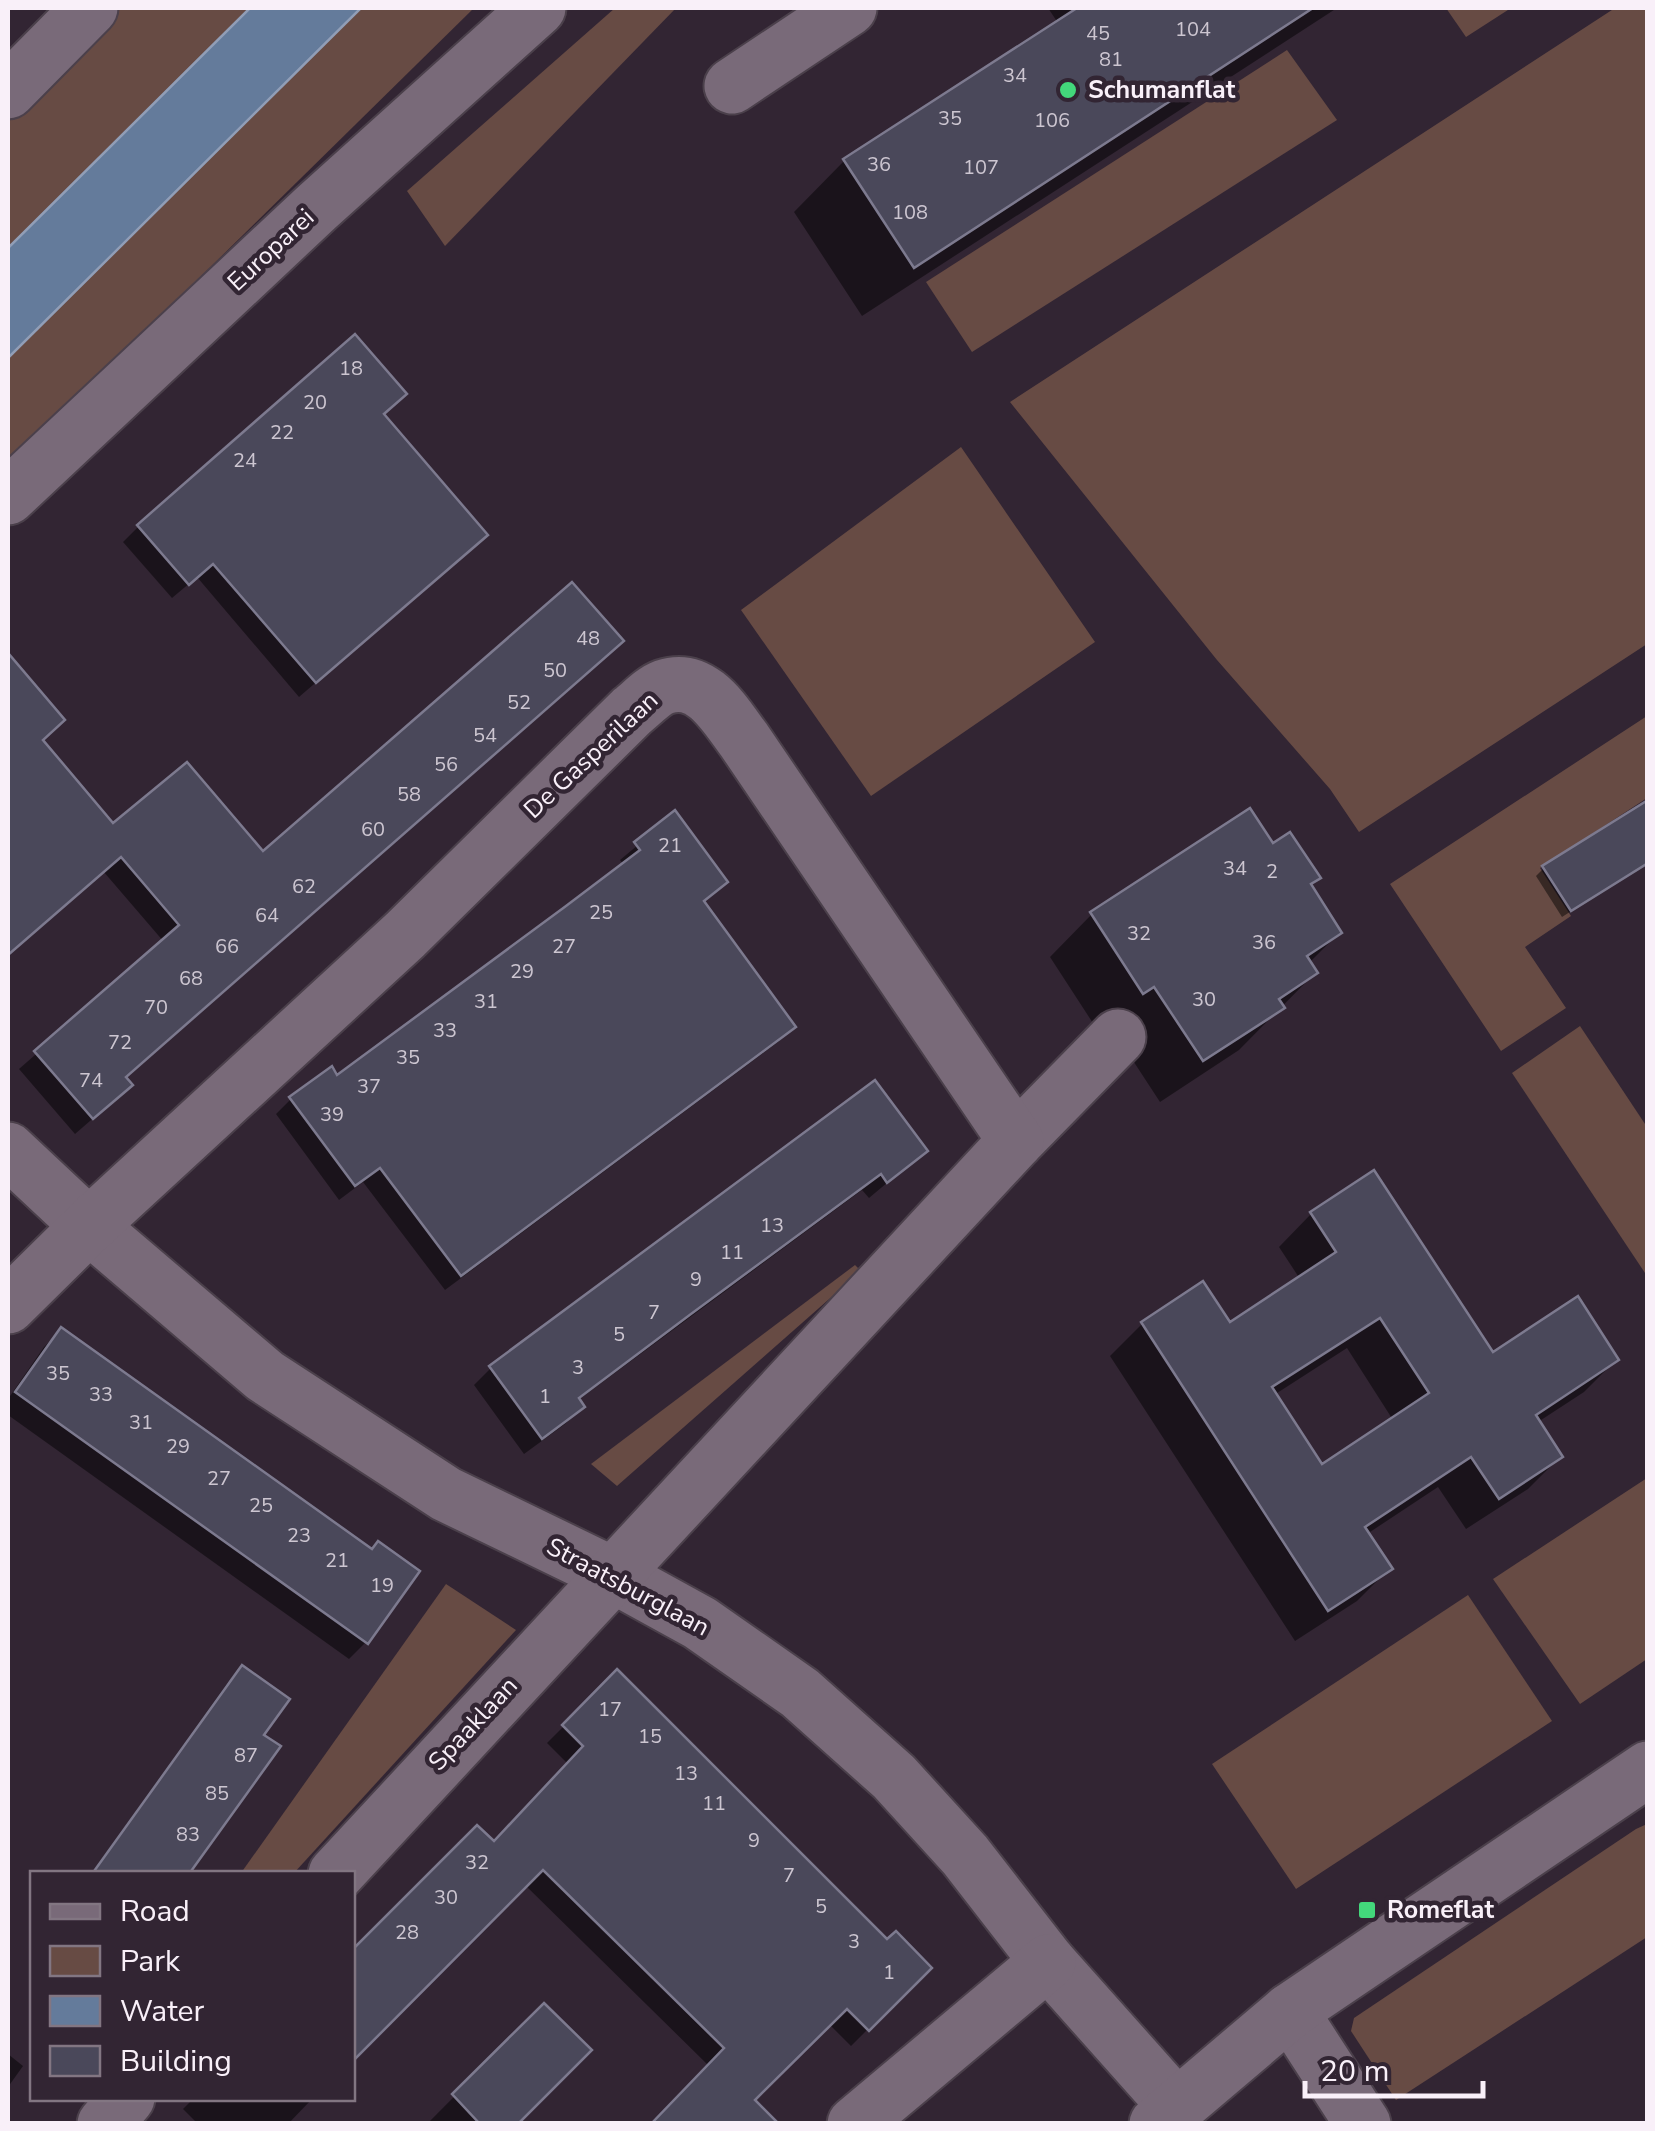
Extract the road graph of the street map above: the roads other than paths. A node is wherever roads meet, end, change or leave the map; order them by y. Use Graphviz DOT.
graph roads {
  1 [pos="90,8"];
  2 [pos="538,8"];
  3 [pos="849,8"];
  4 [pos="732,86"];
  5 [pos="8,91"];
  6 [pos="8,496"];
  7 [pos="1118,1036"];
  8 [pos="1016,1141"];
  9 [pos="8,1150"];
  10 [pos="89,1226"];
  11 [pos="8,1306"];
  12 [pos="611,1574"];
  13 [pos="1648,1769"];
  14 [pos="339,1871"];
  15 [pos="1048,1962"];
  16 [pos="1290,2011"];
  17 [pos="124,2101"];
  18 [pos="1167,2115"];
  19 [pos="105,2124"];
  20 [pos="855,2124"];
  21 [pos="1363,2124"];
  1 -- 5 [label="street"];
  2 -- 6 [label="street, Europarei"];
  3 -- 4 [label="street"];
  7 -- 8 [label="street"];
  8 -- 10 [label="street, De Gasperilaan"];
  8 -- 12 [label="street"];
  9 -- 10 [label="street, Straatsburglaan"];
  10 -- 11 [label="street, De Gasperilaan"];
  10 -- 12 [label="street, Straatsburglaan"];
  12 -- 14 [label="street, Spaaklaan"];
  12 -- 15 [label="street, Straatsburglaan"];
  13 -- 16 [label="street"];
  15 -- 18 [label="street, Straatsburglaan"];
  15 -- 20 [label="street"];
  16 -- 18 [label="street"];
  16 -- 21 [label="street"];
  17 -- 19 [label="street"];
}
